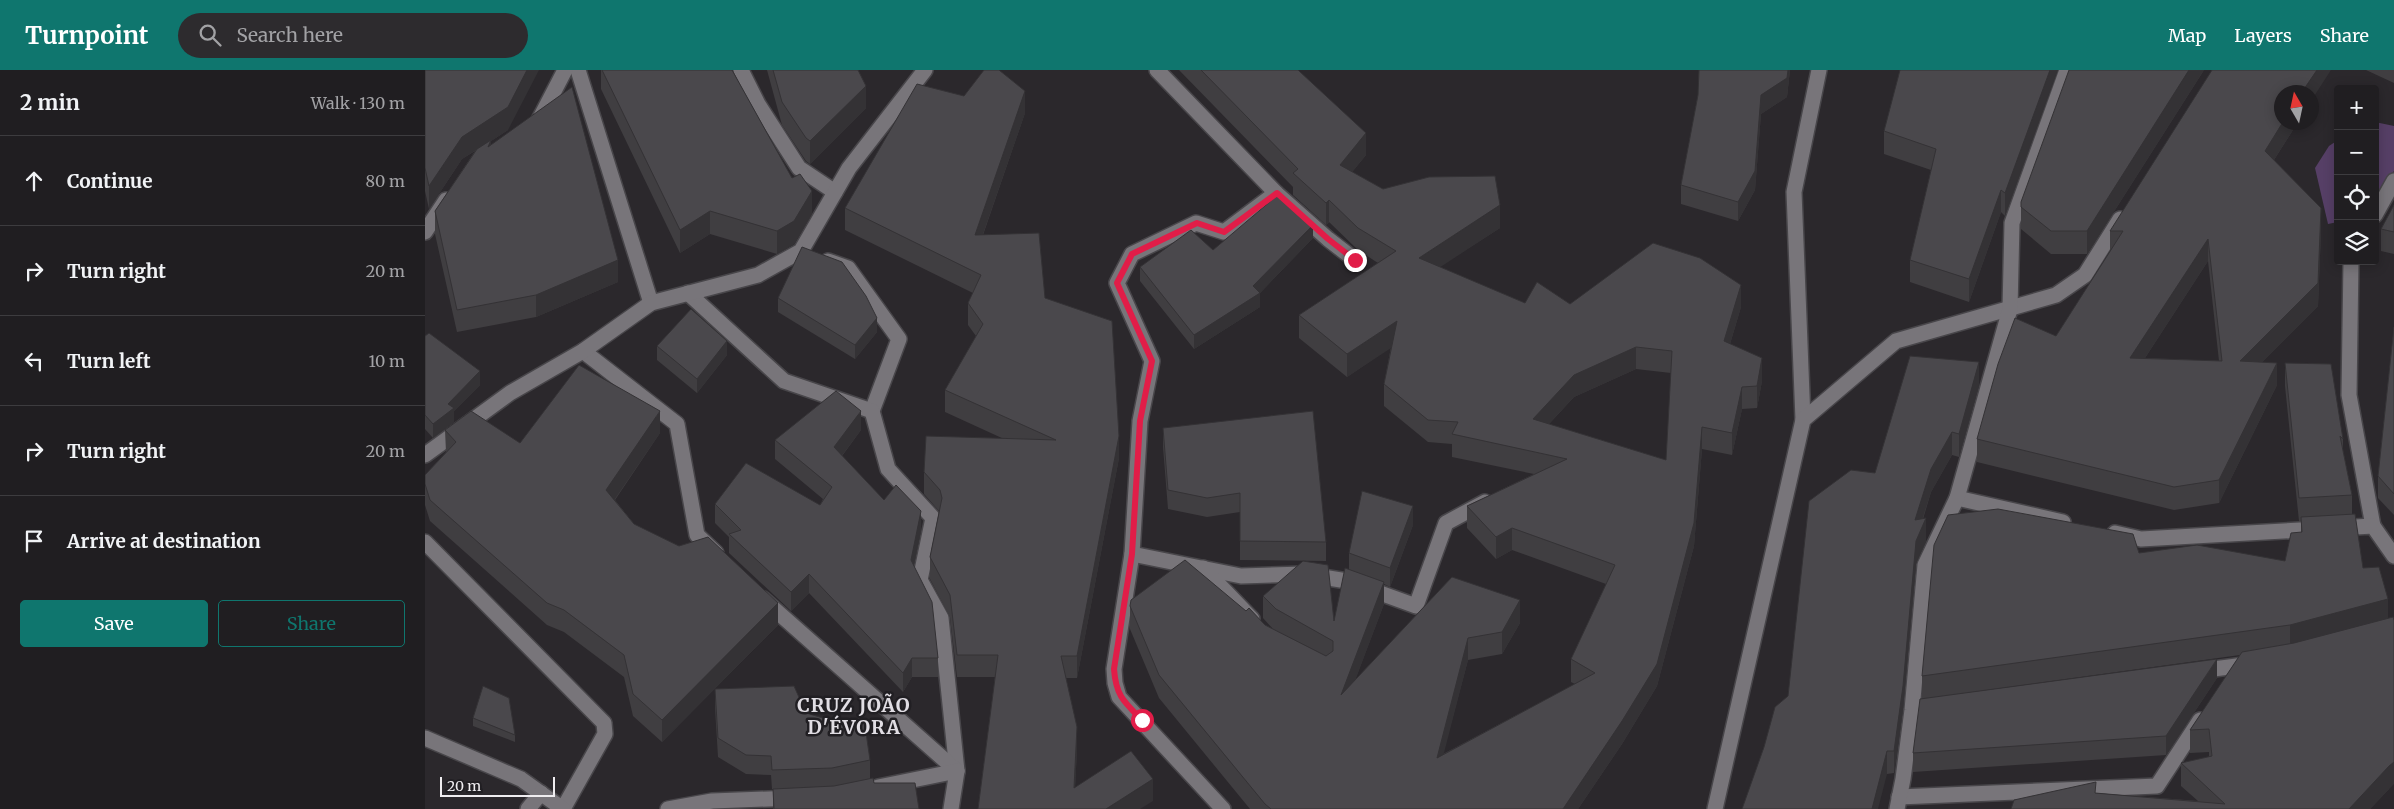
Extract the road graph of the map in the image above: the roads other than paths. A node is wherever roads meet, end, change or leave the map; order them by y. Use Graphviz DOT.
graph roads {
  1 [pos="565,70"];
  2 [pos="578,70"];
  3 [pos="741,70"];
  4 [pos="925,70"];
  5 [pos="1157,70"];
  6 [pos="1819,70"];
  7 [pos="2067,70"];
  8 [pos="523,131"];
  9 [pos="2394,181"];
  10 [pos="455,188"];
  11 [pos="835,192"];
  12 [pos="1277,193"];
  13 [pos="2127,209"];
  14 [pos="2379,209"];
  15 [pos="425,232"];
  16 [pos="801,251"];
  17 [pos="1355,260"];
  18 [pos="2351,265"];
  19 [pos="688,293"];
  20 [pos="651,303"];
  21 [pos="2010,308"];
  22 [pos="583,351"];
  23 [pos="872,411"];
  24 [pos="1803,420"];
  25 [pos="425,455"];
  26 [pos="1497,495"];
  27 [pos="1957,498"];
  28 [pos="2074,524"];
  29 [pos="2373,526"];
  30 [pos="2103,530"];
  31 [pos="425,542"];
  32 [pos="1132,554"];
  33 [pos="2394,556"];
  34 [pos="729,566"];
  35 [pos="1203,568"];
  36 [pos="755,592"];
  37 [pos="1264,632"];
  38 [pos="2264,662"];
  39 [pos="2236,666"];
  40 [pos="2187,673"];
  41 [pos="2225,682"];
  42 [pos="2209,706"];
  43 [pos="1931,707"];
  44 [pos="1912,710"];
  45 [pos="425,738"];
  46 [pos="957,771"];
  47 [pos="861,790"];
  48 [pos="541,793"];
  49 [pos="805,797"];
  50 [pos="1898,803"];
  51 [pos="527,809"];
  52 [pos="563,809"];
  53 [pos="668,809"];
  54 [pos="951,809"];
  55 [pos="1223,809"];
  56 [pos="1715,809"];
  1 -- 8 [label="street"];
  2 -- 20 [label="street"];
  3 -- 11 [label="street"];
  4 -- 11 [label="street"];
  5 -- 12 [label="street"];
  6 -- 24 [label="street"];
  7 -- 21 [label="street"];
  9 -- 14 [label="street"];
  10 -- 15 [label="street"];
  11 -- 16 [label="street"];
  12 -- 17 [label="street"];
  12 -- 32 [label="street"];
  13 -- 21 [label="street"];
  16 -- 19 [label="street"];
  16 -- 23 [label="street"];
  18 -- 29 [label="street"];
  19 -- 20 [label="street"];
  19 -- 23 [label="street"];
  20 -- 22 [label="street"];
  21 -- 24 [label="street"];
  21 -- 27 [label="street"];
  22 -- 25 [label="street"];
  22 -- 34 [label="street"];
  23 -- 46 [label="street"];
  24 -- 56 [label="street"];
  26 -- 35 [label="street"];
  27 -- 28 [label="street"];
  27 -- 44 [label="street"];
  29 -- 30 [label="street"];
  29 -- 33 [label="street"];
  31 -- 52 [label="street"];
  32 -- 35 [label="street"];
  32 -- 55 [label="street"];
  35 -- 37 [label="street"];
  36 -- 46 [label="street"];
  38 -- 39 [label="street"];
  39 -- 40 [label="street"];
  39 -- 41 [label="street"];
  42 -- 50 [label="street"];
  43 -- 44 [label="street"];
  44 -- 50 [label="street"];
  45 -- 48 [label="street"];
  46 -- 47 [label="street"];
  46 -- 54 [label="street"];
  48 -- 51 [label="street"];
  48 -- 52 [label="street"];
  49 -- 53 [label="street"];
}
